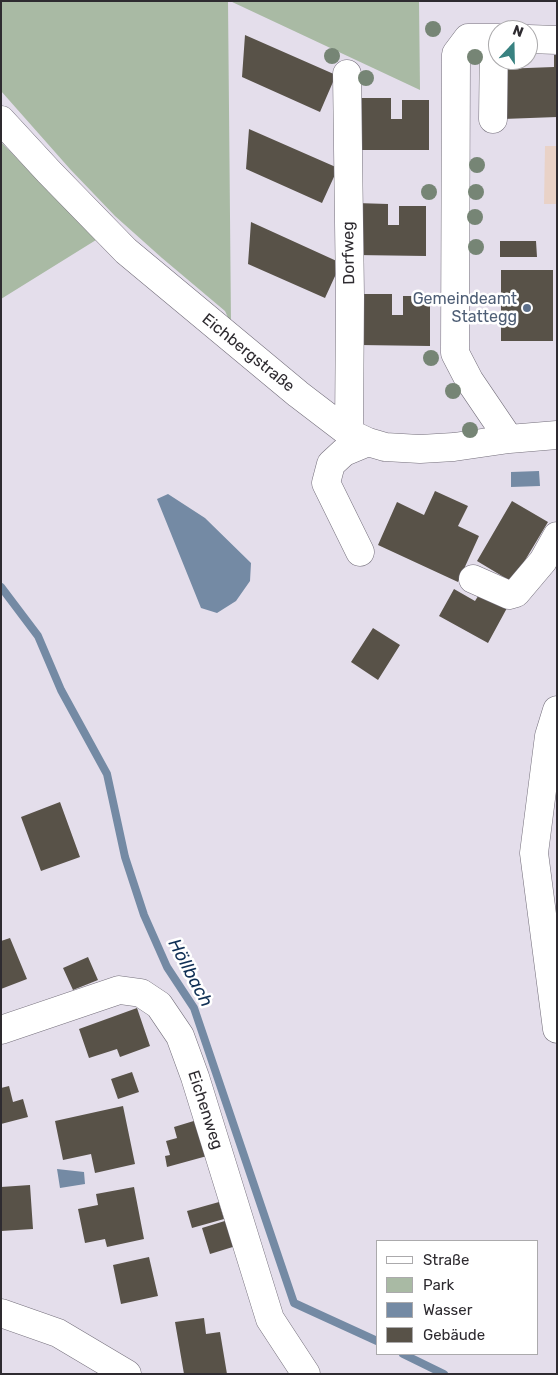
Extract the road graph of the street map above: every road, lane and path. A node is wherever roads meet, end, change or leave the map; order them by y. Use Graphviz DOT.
graph roads {
  1 [pos="488,38"];
  2 [pos="538,39"];
  3 [pos="557,40"];
  4 [pos="495,70"];
  5 [pos="347,74"];
  6 [pos="493,118"];
  7 [pos="1,120"];
  8 [pos="557,435"];
  9 [pos="359,437"];
  10 [pos="508,439"];
  11 [pos="557,536"];
  12 [pos="360,552"];
  13 [pos="473,579"];
  14 [pos="557,710"];
  15 [pos="557,1029"];
  16 [pos="1,1030"];
  17 [pos="1,1313"];
  18 [pos="127,1374"];
  19 [pos="306,1374"];
  1 -- 10 [label="street"];
  2 -- 3 [label="street"];
  4 -- 6 [label="street"];
  5 -- 9 [label="street, Dorfweg"];
  7 -- 9 [label="street, Eichbergstraße"];
  8 -- 10 [label="street, Eichbergstraße"];
  9 -- 10 [label="street, Eichbergstraße"];
  9 -- 12 [label="street"];
  11 -- 13 [label="street"];
  14 -- 15 [label="street"];
  16 -- 19 [label="street, Eichenweg"];
  17 -- 18 [label="street"];
}
